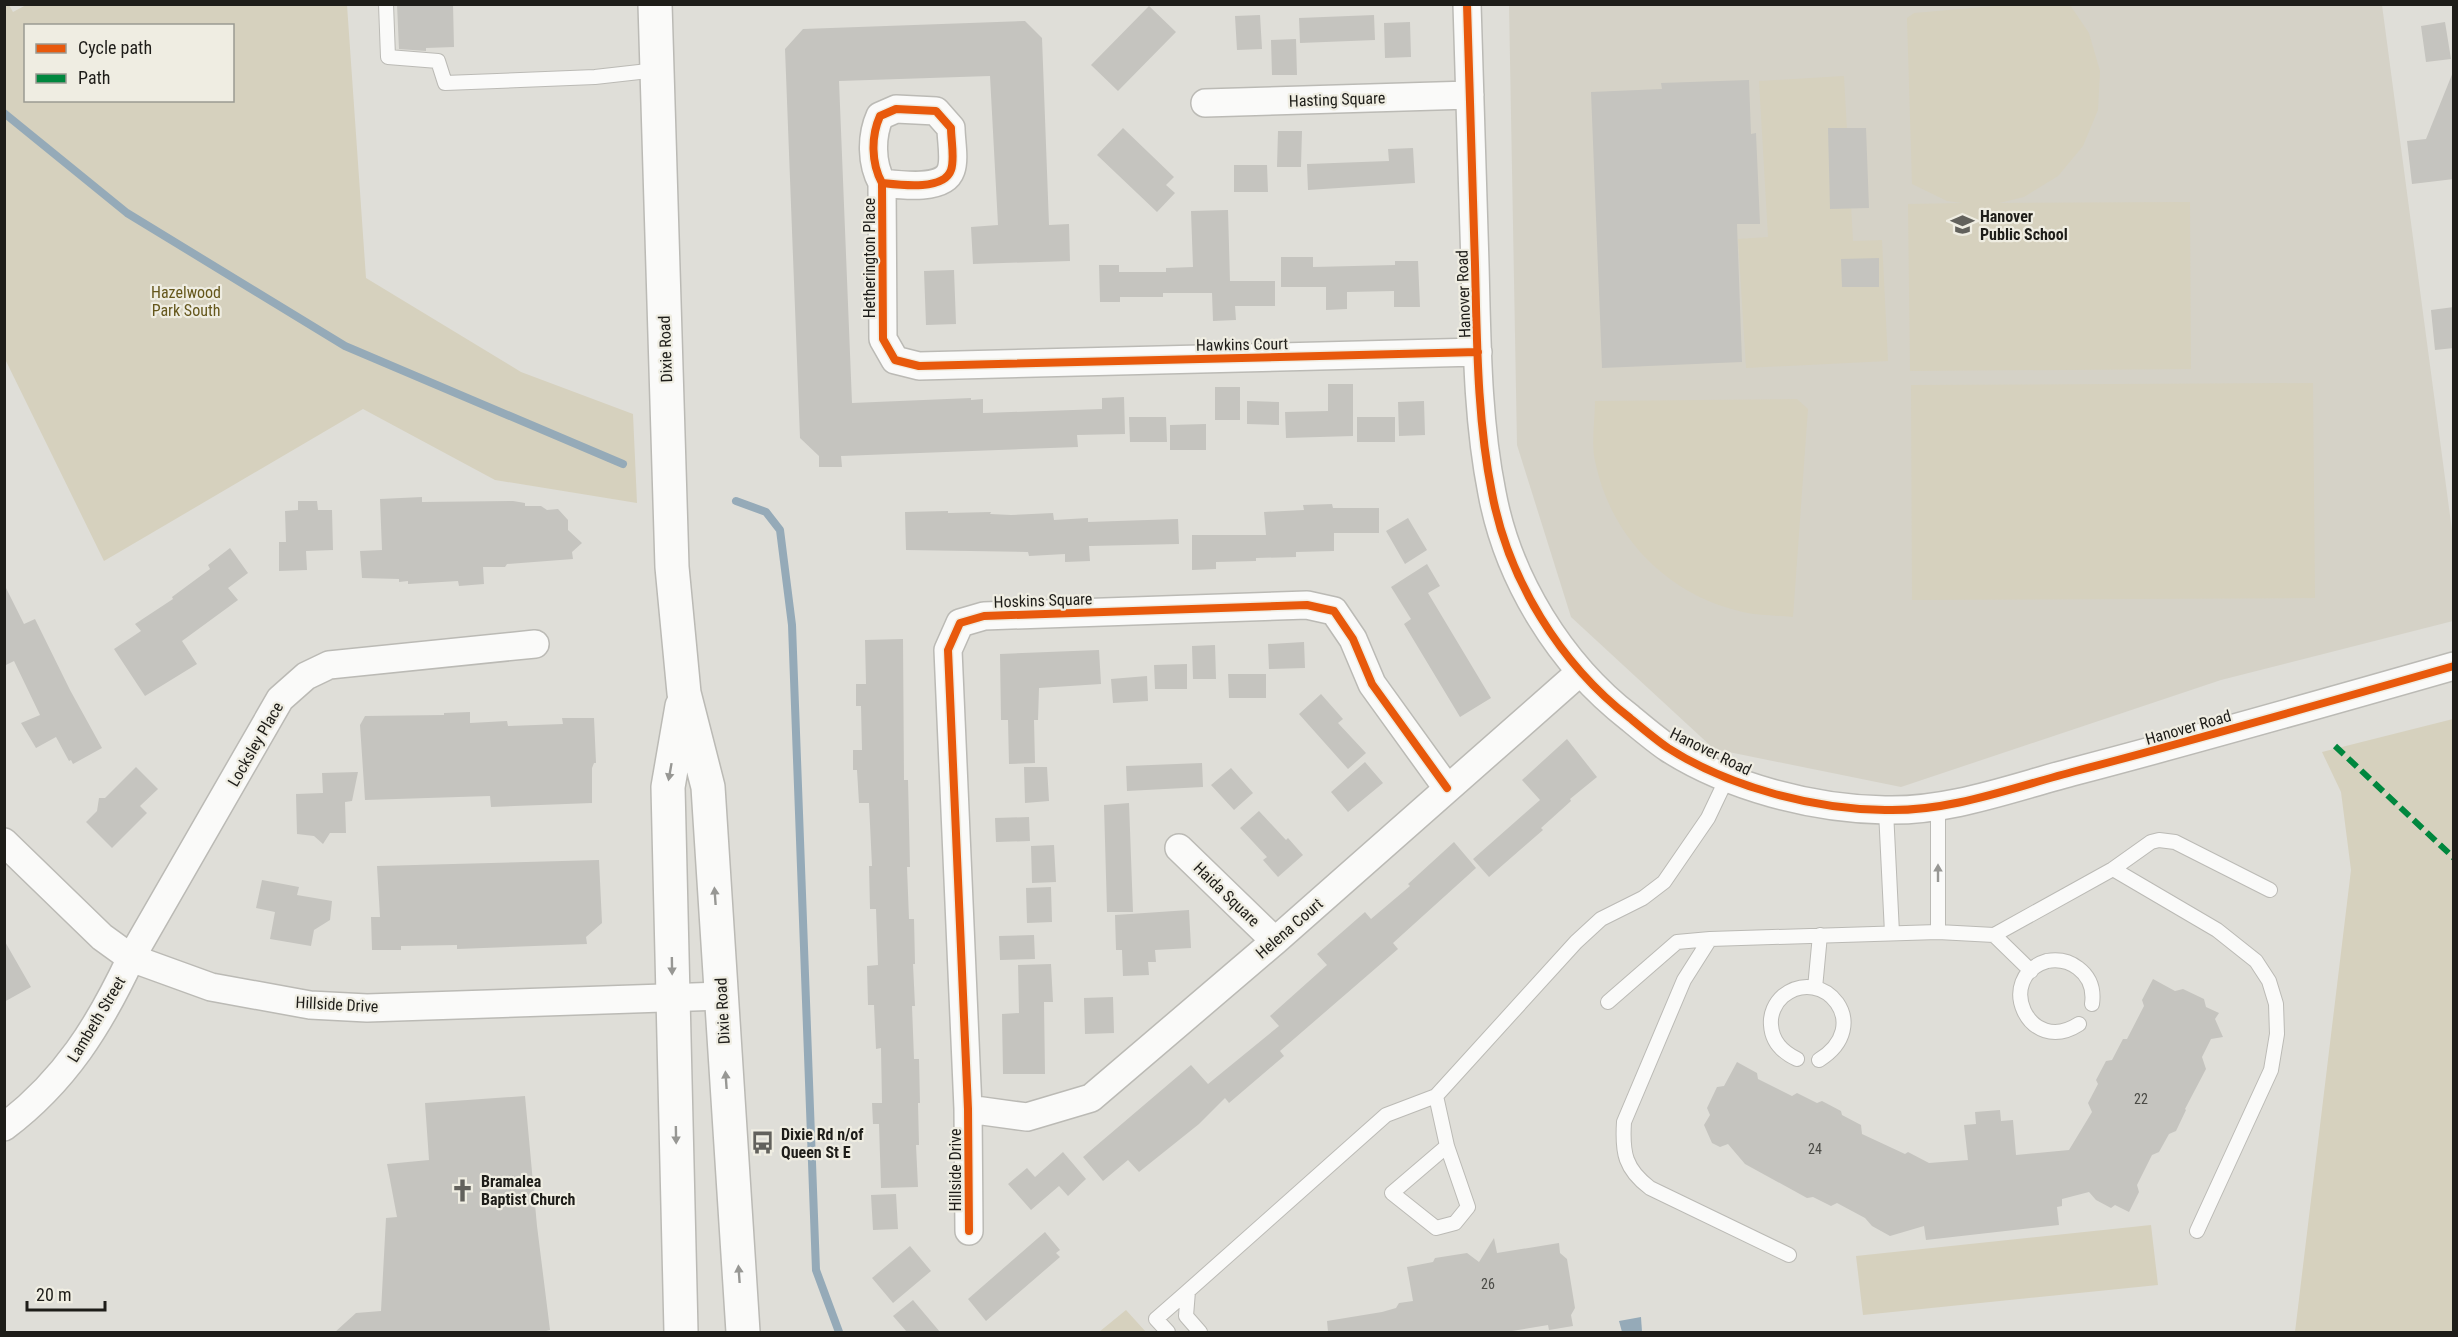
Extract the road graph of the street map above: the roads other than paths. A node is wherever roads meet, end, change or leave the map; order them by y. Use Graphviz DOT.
graph roads {
  1 [pos="386,4"];
  2 [pos="655,4"];
  3 [pos="1467,4"];
  4 [pos="657,70"];
  5 [pos="1470,95"];
  6 [pos="1205,103"];
  7 [pos="882,183"];
  8 [pos="1478,352"];
  9 [pos="1007,363"];
  10 [pos="535,644"];
  11 [pos="2454,666"];
  12 [pos="1580,672"];
  13 [pos="684,693"];
  14 [pos="1727,778"];
  15 [pos="1447,788"];
  16 [pos="1938,807"];
  17 [pos="1886,810"];
  18 [pos="4,842"];
  19 [pos="1179,848"];
  20 [pos="2113,868"];
  21 [pos="2270,890"];
  22 [pos="1938,932"];
  23 [pos="1892,933"];
  24 [pos="1820,935"];
  25 [pos="1994,935"];
  26 [pos="1710,939"];
  27 [pos="1275,941"];
  28 [pos="131,958"];
  29 [pos="2031,971"];
  30 [pos="1815,988"];
  31 [pos="722,996"];
  32 [pos="673,999"];
  33 [pos="1608,1002"];
  34 [pos="2092,1004"];
  35 [pos="2079,1024"];
  36 [pos="1797,1059"];
  37 [pos="1819,1060"];
  38 [pos="1436,1096"];
  39 [pos="968,1109"];
  40 [pos="4,1127"];
  41 [pos="1447,1146"];
  42 [pos="969,1231"];
  43 [pos="2197,1231"];
  44 [pos="1789,1255"];
  45 [pos="1188,1291"];
  46 [pos="681,1332"];
  47 [pos="743,1332"];
  48 [pos="1168,1332"];
  49 [pos="1200,1332"];
  1 -- 4 [label="lane"];
  2 -- 4 [label="main road, Dixie Road"];
  3 -- 5 [label="street, Hanover Road"];
  4 -- 13 [label="main road, Dixie Road"];
  5 -- 6 [label="street, Hasting Square"];
  5 -- 8 [label="street, Hanover Road"];
  7 -- 9 [label="street, Hetherington Place"];
  8 -- 9 [label="street, Hawkins Court"];
  8 -- 12 [label="street, Hanover Road"];
  10 -- 28 [label="street, Locksley Place"];
  11 -- 16 [label="street, Hanover Road"];
  12 -- 14 [label="street, Hanover Road"];
  12 -- 15 [label="street, Helena Court"];
  31 -- 13 [label="main road, Dixie Road, one-way"];
  13 -- 32 [label="main road, Dixie Road, one-way"];
  14 -- 17 [label="street, Hanover Road"];
  14 -- 38 [label="lane"];
  15 -- 27 [label="street, Helena Court"];
  15 -- 39 [label="street, Hoskins Square"];
  16 -- 17 [label="street, Hanover Road"];
  22 -- 16 [label="lane, one-way"];
  17 -- 23 [label="lane"];
  18 -- 28 [label="street, Hillside Drive"];
  19 -- 27 [label="street, Haida Square"];
  20 -- 21 [label="lane"];
  20 -- 25 [label="lane"];
  20 -- 43 [label="lane"];
  22 -- 23 [label="lane"];
  22 -- 25 [label="lane"];
  23 -- 24 [label="lane"];
  24 -- 26 [label="lane"];
  24 -- 30 [label="lane"];
  25 -- 29 [label="lane"];
  26 -- 33 [label="lane"];
  26 -- 44 [label="lane"];
  27 -- 39 [label="street, Helena Court"];
  28 -- 32 [label="street, Hillside Drive"];
  28 -- 40 [label="street, Lambeth Street"];
  29 -- 34 [label="lane"];
  29 -- 35 [label="lane"];
  30 -- 36 [label="lane"];
  30 -- 37 [label="lane"];
  31 -- 32 [label="street, Hillside Drive"];
  47 -- 31 [label="main road, Dixie Road, one-way"];
  32 -- 46 [label="main road, Dixie Road, one-way"];
  38 -- 41 [label="lane"];
  38 -- 45 [label="lane"];
  39 -- 42 [label="street, Hillside Drive"];
  41 -- 41 [label="lane"];
  45 -- 48 [label="lane"];
  45 -- 49 [label="lane"];
}
